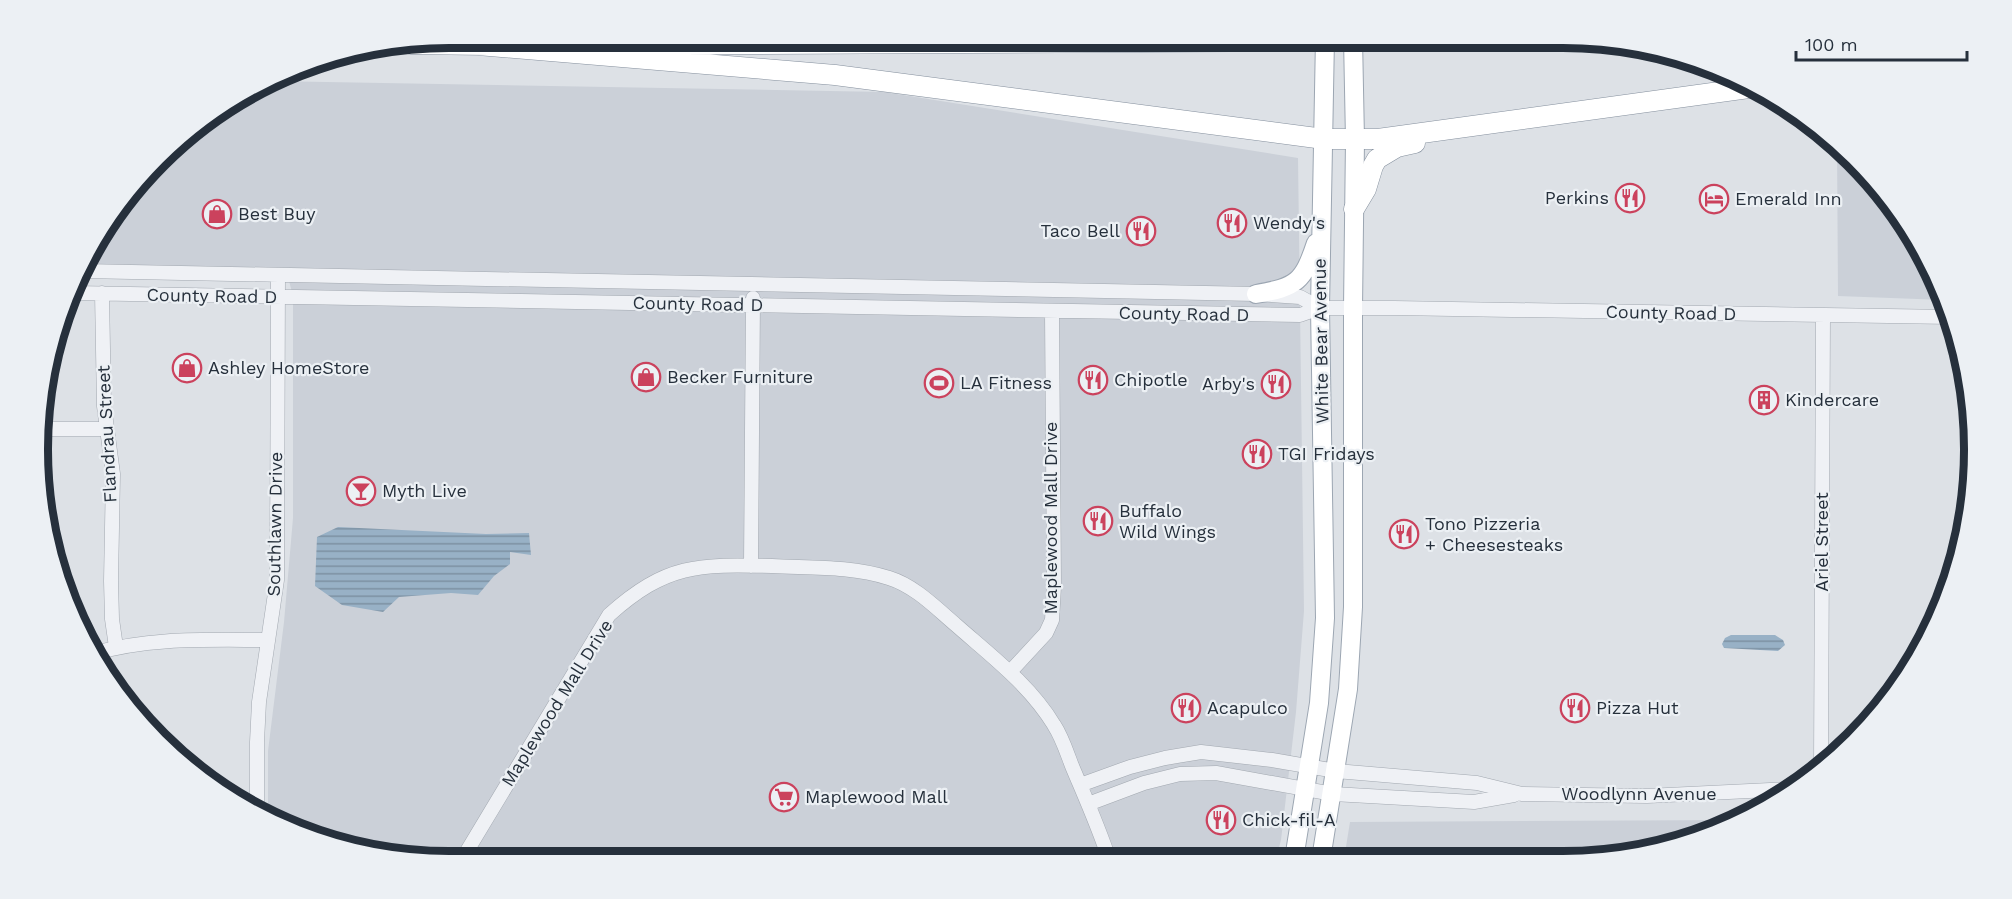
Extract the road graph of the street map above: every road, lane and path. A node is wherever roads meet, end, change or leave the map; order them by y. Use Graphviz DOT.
graph roads {
  1 [pos="514,48"];
  2 [pos="1325,48"];
  3 [pos="1353,48"];
  4 [pos="1740,89"];
  5 [pos="1478,126"];
  6 [pos="1324,140"];
  7 [pos="1355,140"];
  8 [pos="1354,209"];
  9 [pos="1320,230"];
  10 [pos="89,272"];
  11 [pos="278,275"];
  12 [pos="751,284"];
  13 [pos="81,292"];
  14 [pos="102,293"];
  15 [pos="1256,294"];
  16 [pos="277,297"];
  17 [pos="754,305"];
  18 [pos="1320,308"];
  19 [pos="1353,308"];
  20 [pos="1052,312"];
  21 [pos="1823,315"];
  22 [pos="1942,317"];
  23 [pos="49,429"];
  24 [pos="107,429"];
  25 [pos="751,566"];
  26 [pos="268,640"];
  27 [pos="117,647"];
  28 [pos="103,651"];
  29 [pos="1010,672"];
  30 [pos="1821,756"];
  31 [pos="1309,766"];
  32 [pos="1336,771"];
  33 [pos="1080,785"];
  34 [pos="1306,790"];
  35 [pos="1775,790"];
  36 [pos="1333,794"];
  37 [pos="1522,794"];
  38 [pos="257,802"];
  39 [pos="1088,804"];
  40 [pos="467,851"];
  41 [pos="1106,851"];
  42 [pos="1295,851"];
  43 [pos="1322,851"];
  1 -- 6 [label="highway"];
  2 -- 6 [label="main road, White Bear Avenue"];
  3 -- 7 [label="main road, White Bear Avenue"];
  4 -- 5 [label="highway"];
  5 -- 7 [label="highway"];
  5 -- 8 [label="highway"];
  6 -- 7 [label="highway"];
  6 -- 9 [label="main road, White Bear Avenue"];
  7 -- 8 [label="main road, White Bear Avenue"];
  8 -- 19 [label="main road, White Bear Avenue"];
  9 -- 15 [label="main road"];
  9 -- 18 [label="main road, White Bear Avenue"];
  10 -- 11 [label="street, County Road D"];
  11 -- 12 [label="street, County Road D"];
  11 -- 16 [label="street, Southlawn Drive"];
  12 -- 15 [label="street, County Road D"];
  12 -- 17 [label="street"];
  13 -- 14 [label="street, County Road D"];
  14 -- 16 [label="street, County Road D"];
  14 -- 24 [label="street, Flandrau Street"];
  15 -- 18 [label="street, County Road D"];
  16 -- 17 [label="street, County Road D"];
  16 -- 26 [label="street, Southlawn Drive"];
  17 -- 20 [label="street, County Road D"];
  17 -- 25 [label="street"];
  18 -- 19 [label="street, County Road D"];
  18 -- 20 [label="street, County Road D"];
  18 -- 31 [label="main road, White Bear Avenue"];
  19 -- 21 [label="street, County Road D"];
  19 -- 32 [label="main road, White Bear Avenue"];
  20 -- 29 [label="street, Maplewood Mall Drive"];
  21 -- 22 [label="street, County Road D"];
  21 -- 30 [label="street, Ariel Street"];
  23 -- 24 [label="street"];
  24 -- 27 [label="street, Flandrau Street"];
  25 -- 29 [label="street, Maplewood Mall Drive"];
  25 -- 40 [label="street, Maplewood Mall Drive"];
  26 -- 27 [label="street"];
  26 -- 38 [label="street, Southlawn Drive"];
  27 -- 28 [label="street"];
  29 -- 33 [label="street, Maplewood Mall Drive"];
  31 -- 32 [label="street, Woodlynn Avenue"];
  31 -- 33 [label="street"];
  31 -- 34 [label="main road, White Bear Avenue"];
  32 -- 36 [label="main road, White Bear Avenue"];
  32 -- 37 [label="street, Woodlynn Avenue"];
  33 -- 39 [label="street, Maplewood Mall Drive"];
  34 -- 36 [label="street, Woodlynn Avenue"];
  34 -- 39 [label="street"];
  34 -- 42 [label="main road, White Bear Avenue"];
  35 -- 37 [label="street, Woodlynn Avenue"];
  36 -- 37 [label="street, Woodlynn Avenue"];
  36 -- 43 [label="main road, White Bear Avenue"];
  39 -- 41 [label="street, Maplewood Mall Drive"];
}
